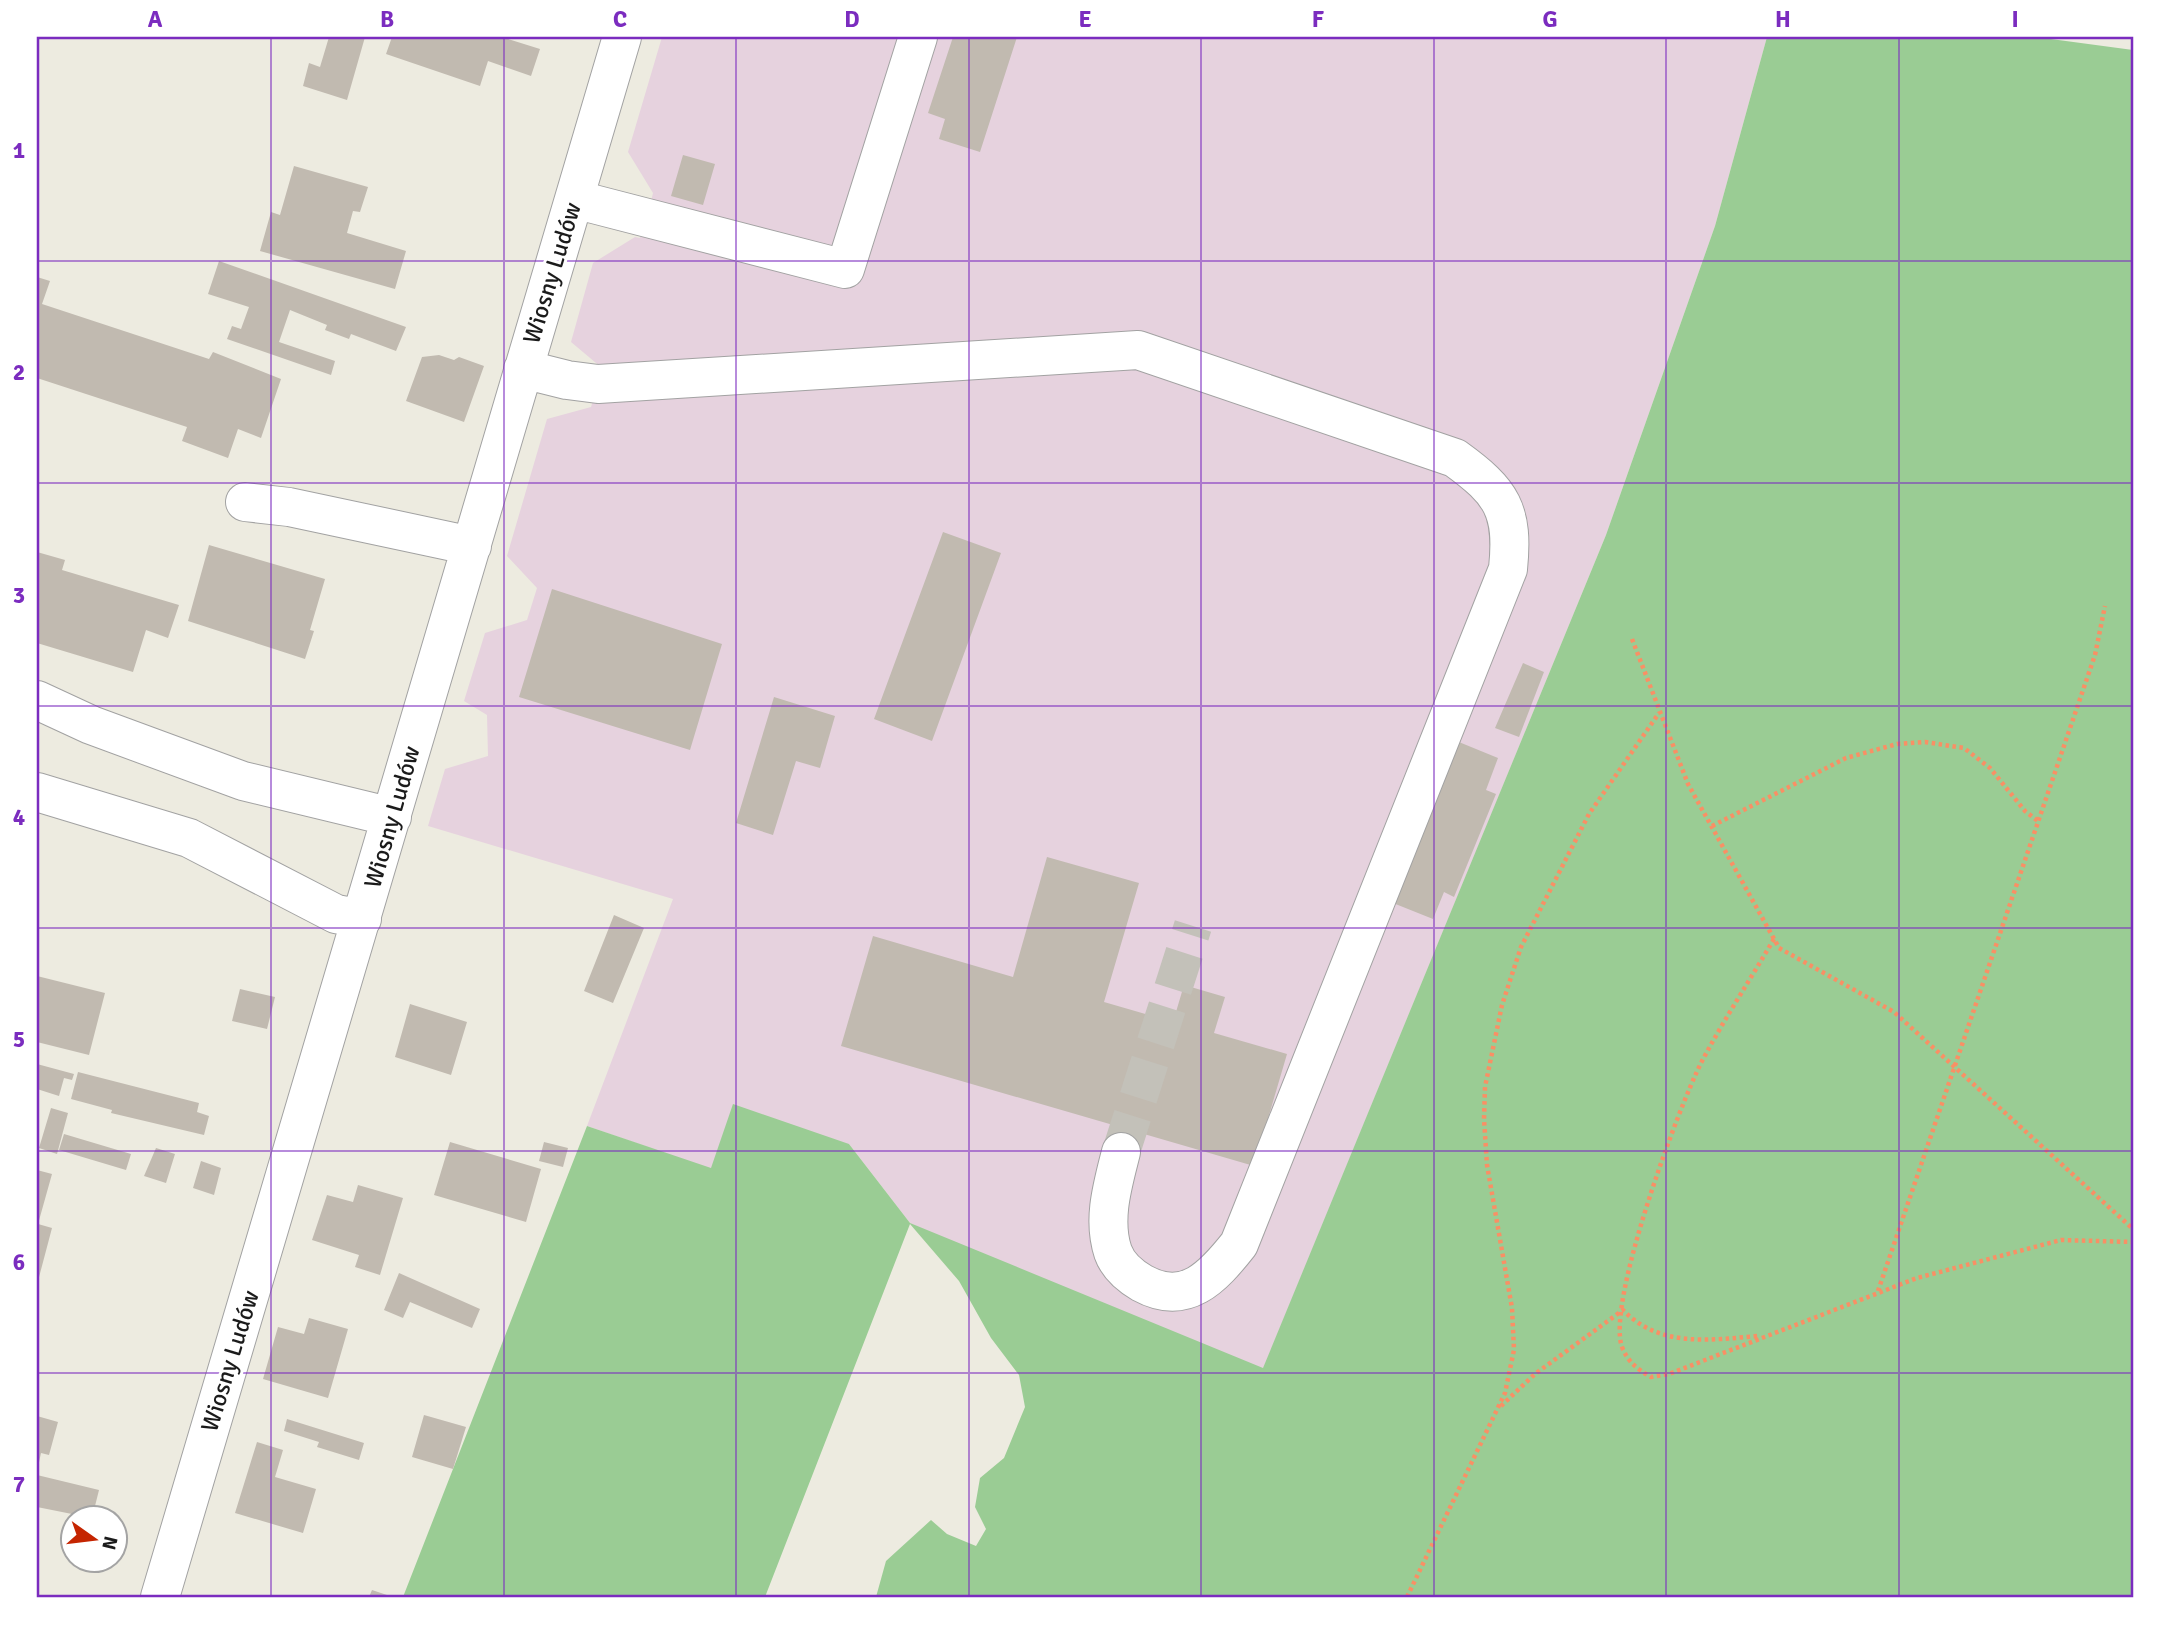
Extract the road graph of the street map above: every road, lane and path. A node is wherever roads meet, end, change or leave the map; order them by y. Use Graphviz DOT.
graph roads {
  1 [pos="622,37"];
  2 [pos="918,37"];
  3 [pos="574,199"];
  4 [pos="523,369"];
  5 [pos="245,502"];
  6 [pos="472,546"];
  7 [pos="2105,606"];
  8 [pos="1632,639"];
  9 [pos="37,700"];
  10 [pos="1660,713"];
  11 [pos="37,792"];
  12 [pos="392,817"];
  13 [pos="2038,821"];
  14 [pos="1712,826"];
  15 [pos="362,919"];
  16 [pos="1774,939"];
  17 [pos="1956,1068"];
  18 [pos="1121,1152"];
  19 [pos="2133,1230"];
  20 [pos="2133,1242"];
  21 [pos="1877,1292"];
  22 [pos="1623,1310"];
  23 [pos="1762,1336"];
  24 [pos="1497,1410"];
  25 [pos="160,1597"];
  26 [pos="1407,1597"];
  1 -- 3 [label="street, Wiosny Ludów"];
  2 -- 3 [label="street"];
  3 -- 4 [label="street, Wiosny Ludów"];
  4 -- 6 [label="street, Wiosny Ludów"];
  4 -- 18 [label="street"];
  5 -- 6 [label="street"];
  6 -- 12 [label="street, Wiosny Ludów"];
  7 -- 13 [label="path"];
  8 -- 10 [label="path"];
  9 -- 12 [label="street"];
  10 -- 14 [label="path"];
  10 -- 24 [label="path"];
  11 -- 15 [label="street"];
  12 -- 15 [label="street, Wiosny Ludów"];
  13 -- 14 [label="path"];
  13 -- 17 [label="path"];
  14 -- 16 [label="path"];
  15 -- 25 [label="street, Wiosny Ludów"];
  16 -- 17 [label="path"];
  16 -- 22 [label="path"];
  17 -- 19 [label="path"];
  17 -- 21 [label="path"];
  20 -- 21 [label="path"];
  21 -- 23 [label="path"];
  22 -- 23 [label="path"];
  22 -- 23 [label="path"];
  22 -- 24 [label="path"];
  24 -- 26 [label="path"];
}
